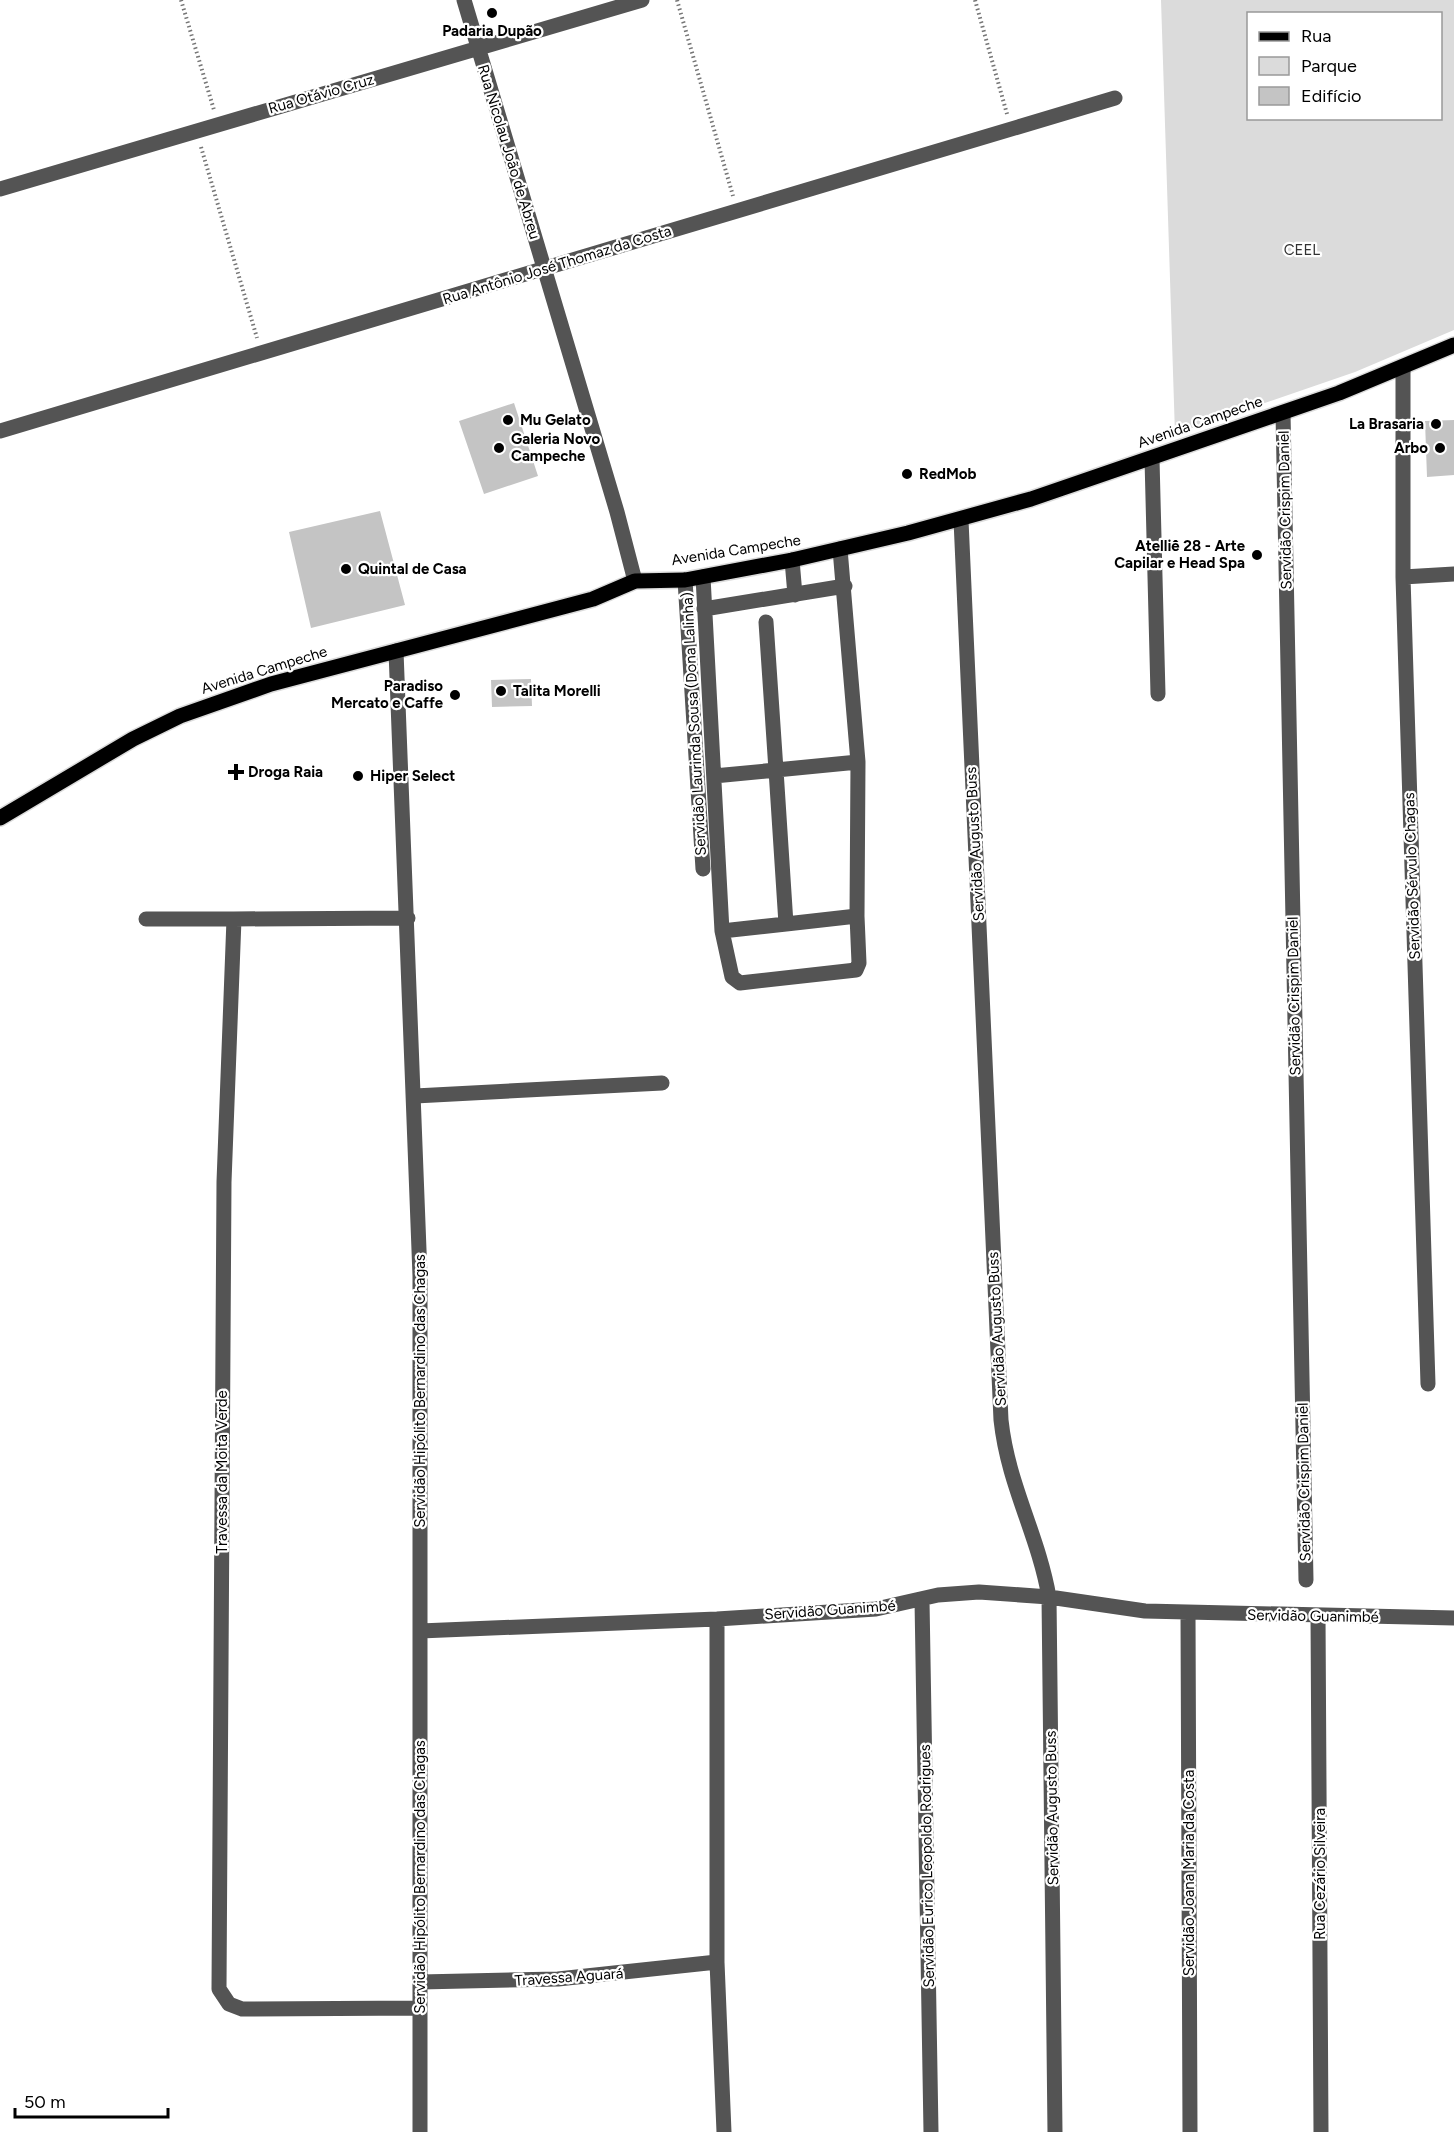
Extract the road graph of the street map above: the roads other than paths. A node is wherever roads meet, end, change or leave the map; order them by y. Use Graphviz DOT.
graph roads {
  1 [pos="464,0"];
  2 [pos="642,0"];
  3 [pos="478,48"];
  4 [pos="1115,98"];
  5 [pos="0,189"];
  6 [pos="544,269"];
  7 [pos="1454,345"];
  8 [pos="1403,368"];
  9 [pos="1283,413"];
  10 [pos="0,431"];
  11 [pos="1152,459"];
  12 [pos="961,520"];
  13 [pos="840,549"];
  14 [pos="792,560"];
  15 [pos="1454,574"];
  16 [pos="703,576"];
  17 [pos="1403,577"];
  18 [pos="686,580"];
  19 [pos="635,581"];
  20 [pos="845,586"];
  21 [pos="795,595"];
  22 [pos="704,609"];
  23 [pos="766,622"];
  24 [pos="396,651"];
  25 [pos="1158,694"];
  26 [pos="858,762"];
  27 [pos="776,770"];
  28 [pos="714,776"];
  29 [pos="0,818"];
  30 [pos="703,869"];
  31 [pos="857,916"];
  32 [pos="408,918"];
  33 [pos="146,919"];
  34 [pos="234,919"];
  35 [pos="786,924"];
  36 [pos="722,931"];
  37 [pos="662,1083"];
  38 [pos="415,1096"];
  39 [pos="1428,1384"];
  40 [pos="1306,1580"];
  41 [pos="1049,1598"];
  42 [pos="922,1599"];
  43 [pos="1188,1614"];
  44 [pos="1318,1615"];
  45 [pos="1454,1618"];
  46 [pos="717,1619"];
  47 [pos="420,1630"];
  48 [pos="717,1962"];
  49 [pos="420,1982"];
  50 [pos="420,2008"];
  51 [pos="420,2132"];
  52 [pos="724,2132"];
  53 [pos="931,2132"];
  54 [pos="1055,2132"];
  55 [pos="1191,2132"];
  56 [pos="1321,2132"];
  1 -- 3 [label="street, Rua Nicolau João de Abreu"];
  2 -- 3 [label="street, Rua Otávio Cruz"];
  3 -- 5 [label="street, Rua Otávio Cruz"];
  3 -- 6 [label="street, Rua Nicolau João de Abreu"];
  4 -- 6 [label="street, Rua Antônio José Thomaz da Costa"];
  6 -- 10 [label="street, Rua Antônio José Thomaz da Costa"];
  6 -- 19 [label="street, Rua Nicolau João de Abreu"];
  7 -- 8 [label="main road, Avenida Campeche"];
  8 -- 9 [label="main road, Avenida Campeche"];
  8 -- 17 [label="street, Servidão Sérvulo Chagas"];
  9 -- 11 [label="main road, Avenida Campeche"];
  9 -- 40 [label="street, Servidão Crispim Daniel"];
  11 -- 12 [label="main road, Avenida Campeche"];
  11 -- 25 [label="street"];
  12 -- 13 [label="main road, Avenida Campeche"];
  12 -- 41 [label="street, Servidão Augusto Buss"];
  13 -- 14 [label="main road, Avenida Campeche"];
  13 -- 20 [label="street"];
  14 -- 16 [label="main road, Avenida Campeche"];
  14 -- 21 [label="street"];
  15 -- 17 [label="street"];
  16 -- 18 [label="main road, Avenida Campeche"];
  16 -- 22 [label="street"];
  17 -- 39 [label="street, Servidão Sérvulo Chagas"];
  18 -- 19 [label="main road, Avenida Campeche"];
  18 -- 30 [label="street, Servidão Laurinda Sousa (Dona Lalinha)"];
  19 -- 24 [label="main road, Avenida Campeche"];
  20 -- 21 [label="street"];
  20 -- 26 [label="street"];
  21 -- 22 [label="street"];
  22 -- 28 [label="street"];
  23 -- 27 [label="street"];
  24 -- 29 [label="main road, Avenida Campeche"];
  24 -- 32 [label="street, Servidão Hipólito Bernardino das Chagas"];
  26 -- 27 [label="street"];
  26 -- 31 [label="street"];
  27 -- 28 [label="street"];
  27 -- 35 [label="street"];
  28 -- 36 [label="street"];
  31 -- 35 [label="street"];
  31 -- 36 [label="street"];
  32 -- 34 [label="street"];
  32 -- 38 [label="street, Servidão Hipólito Bernardino das Chagas"];
  33 -- 34 [label="street"];
  34 -- 50 [label="street, Travessa da Moita Verde"];
  35 -- 36 [label="street"];
  37 -- 38 [label="street"];
  38 -- 47 [label="street, Servidão Hipólito Bernardino das Chagas"];
  41 -- 42 [label="street, Servidão Guanimbé"];
  41 -- 43 [label="street, Servidão Guanimbé"];
  41 -- 54 [label="street, Servidão Augusto Buss"];
  42 -- 46 [label="street, Servidão Guanimbé"];
  42 -- 53 [label="street, Servidão Eurico Leopoldo Rodrigues"];
  43 -- 44 [label="street, Servidão Guanimbé"];
  43 -- 55 [label="street, Servidão Joana Maria da Costa"];
  44 -- 45 [label="street, Servidão Guanimbé"];
  44 -- 56 [label="street, Rua Cezário Silveira"];
  46 -- 47 [label="street, Servidão Guanimbé"];
  46 -- 48 [label="street"];
  47 -- 49 [label="street, Servidão Hipólito Bernardino das Chagas"];
  48 -- 49 [label="street, Travessa Aguará"];
  48 -- 52 [label="street"];
  49 -- 50 [label="street, Servidão Hipólito Bernardino das Chagas"];
  50 -- 51 [label="street, Servidão Hipólito Bernardino das Chagas"];
}
